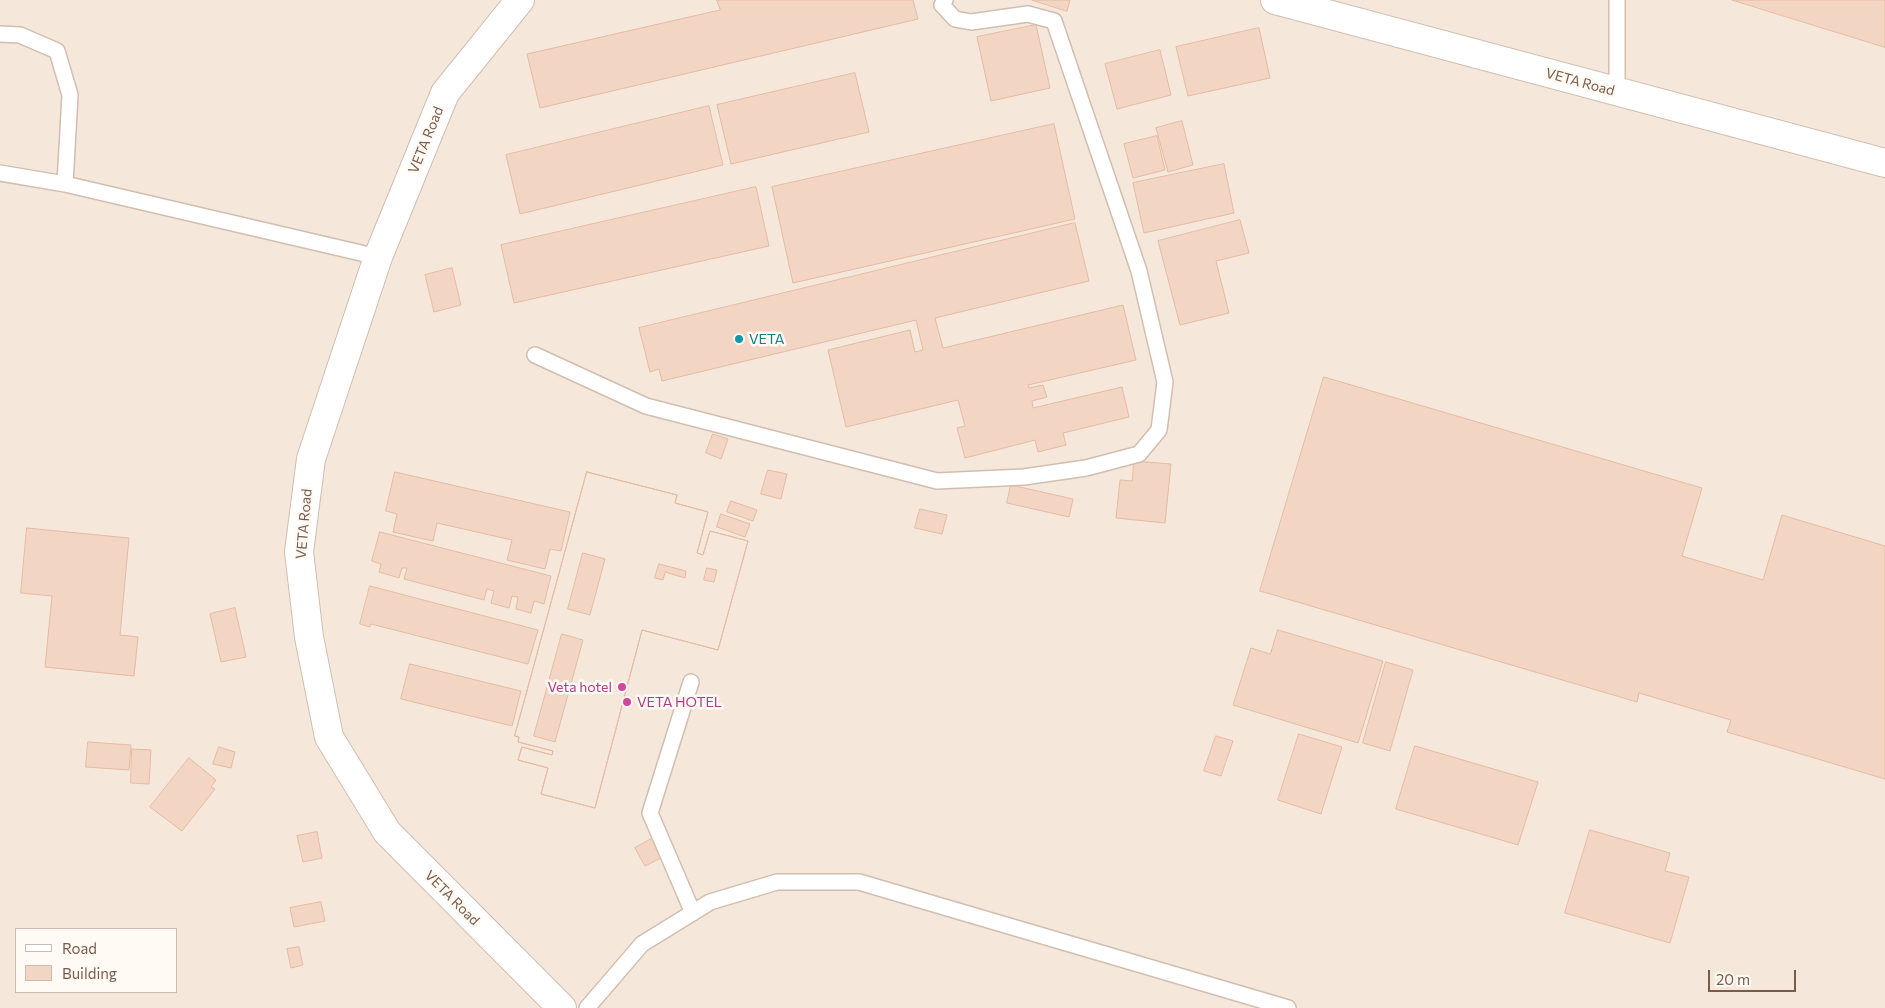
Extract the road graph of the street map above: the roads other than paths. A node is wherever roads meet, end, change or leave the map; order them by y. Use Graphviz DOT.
graph roads {
  1 [pos="520,0"];
  2 [pos="945,0"];
  3 [pos="1275,0"];
  4 [pos="1617,0"];
  5 [pos="0,34"];
  6 [pos="1617,92"];
  7 [pos="1885,163"];
  8 [pos="0,173"];
  9 [pos="66,184"];
  10 [pos="378,257"];
  11 [pos="535,355"];
  12 [pos="691,682"];
  13 [pos="693,913"];
  14 [pos="562,1008"];
  15 [pos="587,1008"];
  16 [pos="1288,1008"];
  1 -- 10 [label="street, VETA Road"];
  2 -- 11 [label="lane"];
  3 -- 6 [label="street, VETA Road"];
  4 -- 6 [label="lane"];
  5 -- 9 [label="lane"];
  6 -- 7 [label="street, VETA Road"];
  8 -- 9 [label="lane"];
  9 -- 10 [label="lane"];
  10 -- 14 [label="street, VETA Road"];
  12 -- 13 [label="lane"];
  13 -- 15 [label="lane"];
  13 -- 16 [label="lane"];
}
